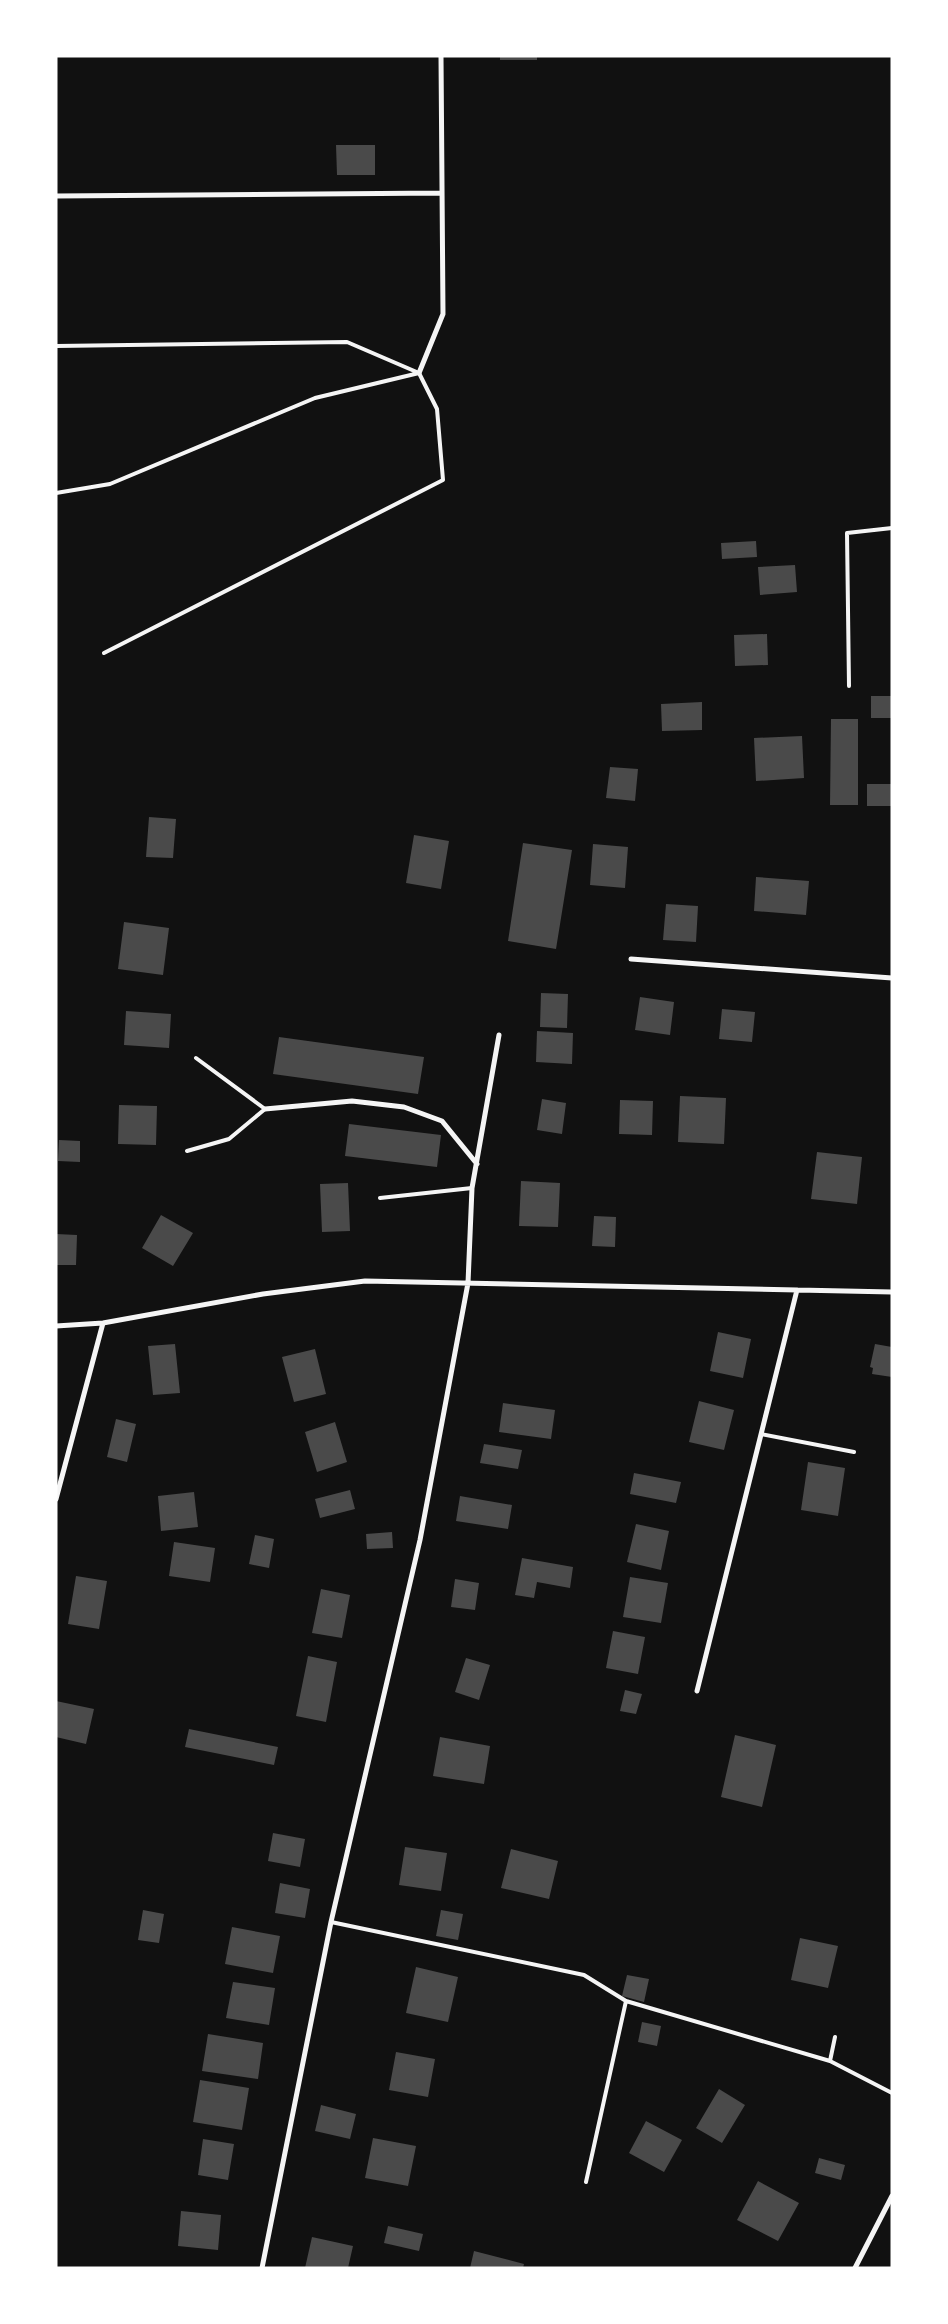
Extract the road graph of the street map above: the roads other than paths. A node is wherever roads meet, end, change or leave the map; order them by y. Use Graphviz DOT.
graph roads {
  1 [pos="441,56"];
  2 [pos="442,193"];
  3 [pos="56,196"];
  4 [pos="56,346"];
  5 [pos="419,373"];
  6 [pos="56,493"];
  7 [pos="892,528"];
  8 [pos="104,654"];
  9 [pos="849,686"];
  10 [pos="631,959"];
  11 [pos="892,978"];
  12 [pos="500,1035"];
  13 [pos="196,1058"];
  14 [pos="265,1109"];
  15 [pos="187,1151"];
  16 [pos="477,1164"];
  17 [pos="472,1188"];
  18 [pos="380,1198"];
  19 [pos="468,1283"];
  20 [pos="797,1290"];
  21 [pos="892,1292"];
  22 [pos="103,1323"];
  23 [pos="56,1326"];
  24 [pos="761,1434"];
  25 [pos="854,1452"];
  26 [pos="56,1499"];
  27 [pos="697,1691"];
  28 [pos="331,1922"];
  29 [pos="626,2001"];
  30 [pos="835,2037"];
  31 [pos="830,2061"];
  32 [pos="892,2094"];
  33 [pos="586,2182"];
  34 [pos="892,2196"];
  35 [pos="262,2268"];
  36 [pos="855,2268"];
  1 -- 2 [label="street"];
  2 -- 3 [label="street"];
  2 -- 5 [label="street"];
  4 -- 5 [label="lane"];
  5 -- 6 [label="lane"];
  5 -- 8 [label="lane"];
  7 -- 9 [label="lane"];
  10 -- 11 [label="street"];
  12 -- 16 [label="street"];
  13 -- 14 [label="lane"];
  14 -- 15 [label="lane"];
  14 -- 16 [label="street"];
  16 -- 17 [label="street"];
  17 -- 18 [label="lane"];
  17 -- 19 [label="street"];
  19 -- 20 [label="street"];
  19 -- 22 [label="street"];
  19 -- 28 [label="street"];
  20 -- 21 [label="street"];
  20 -- 24 [label="street"];
  22 -- 23 [label="street"];
  22 -- 26 [label="street"];
  24 -- 25 [label="lane"];
  24 -- 27 [label="street"];
  28 -- 29 [label="lane"];
  28 -- 35 [label="street"];
  29 -- 31 [label="lane"];
  29 -- 33 [label="lane"];
  30 -- 31 [label="lane"];
  31 -- 32 [label="lane"];
  34 -- 36 [label="street"];
}
